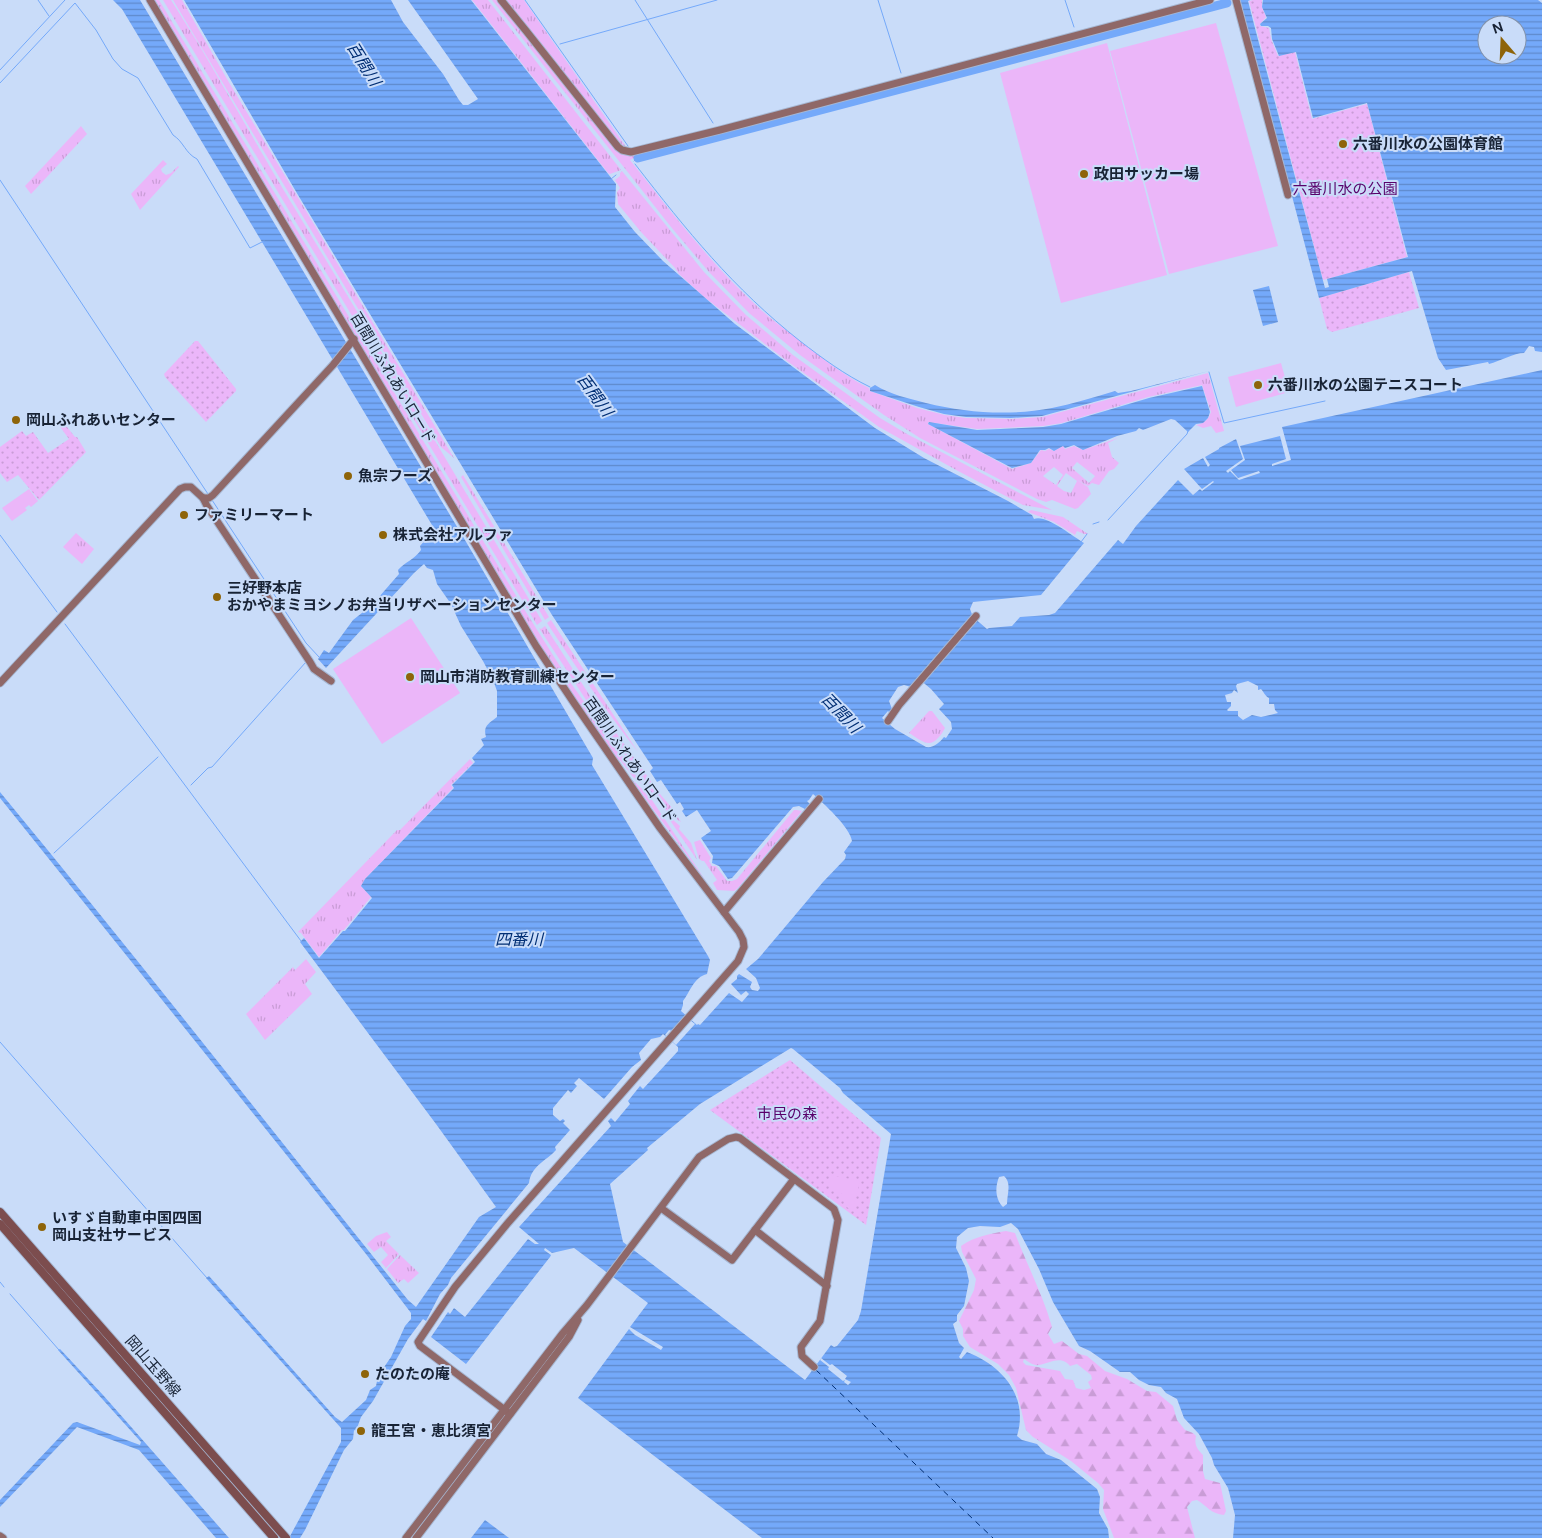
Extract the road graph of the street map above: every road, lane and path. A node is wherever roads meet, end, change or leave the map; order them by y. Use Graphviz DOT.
graph roads {
  1 [pos="150,0"];
  2 [pos="500,0"];
  3 [pos="1210,0"];
  4 [pos="1236,0"];
  5 [pos="1288,195"];
  6 [pos="354,339"];
  7 [pos="208,497"];
  8 [pos="976,616"];
  9 [pos="331,681"];
  10 [pos="0,683"];
  11 [pos="888,721"];
  12 [pos="820,799"];
  13 [pos="724,912"];
  14 [pos="794,1179"];
  15 [pos="661,1208"];
  16 [pos="0,1212"];
  17 [pos="0,1224"];
  18 [pos="755,1230"];
  19 [pos="827,1286"];
  20 [pos="814,1367"];
  21 [pos="507,1411"];
  22 [pos="274,1538"];
  23 [pos="286,1538"];
  24 [pos="406,1538"];
  25 [pos="416,1538"];
  1 -- 6 [label="street, 百間川ふれあいロード"];
  2 -- 3 [label="street"];
  4 -- 5 [label="street"];
  6 -- 7 [label="street"];
  6 -- 13 [label="street, 百間川ふれあいロード"];
  7 -- 9 [label="street"];
  7 -- 10 [label="street"];
  8 -- 11 [label="street"];
  12 -- 13 [label="street"];
  13 -- 21 [label="street, 百間川ふれあいロード"];
  14 -- 15 [label="street"];
  14 -- 18 [label="street"];
  14 -- 19 [label="street"];
  15 -- 18 [label="street"];
  15 -- 21 [label="street"];
  16 -- 23 [label="main road, 岡山玉野線"];
  17 -- 22 [label="main road, 岡山玉野線"];
  18 -- 19 [label="street"];
  19 -- 20 [label="street"];
  21 -- 24 [label="street"];
  21 -- 25 [label="street"];
}
